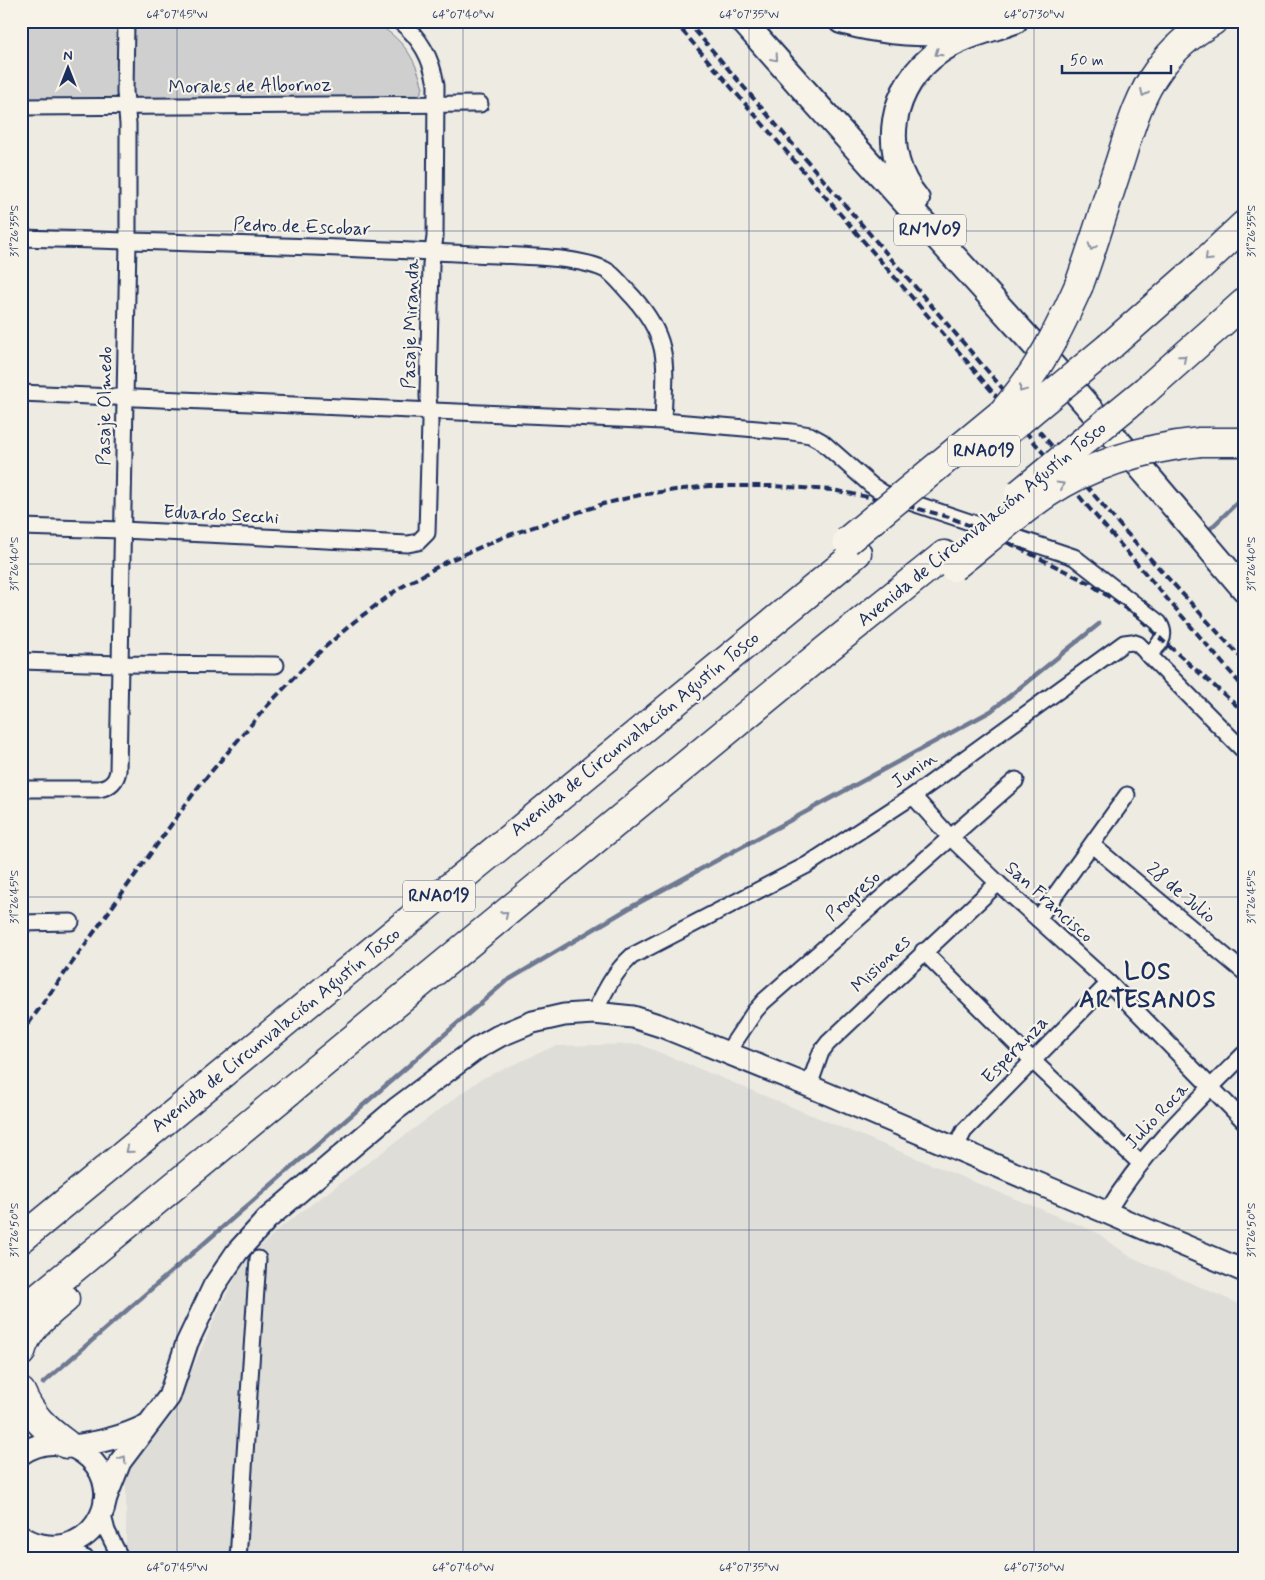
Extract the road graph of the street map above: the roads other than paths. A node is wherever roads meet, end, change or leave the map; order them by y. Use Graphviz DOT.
graph roads {
  1 [pos="126,21"];
  2 [pos="399,21"];
  3 [pos="743,21"];
  4 [pos="841,21"];
  5 [pos="1010,21"];
  6 [pos="1015,21"];
  7 [pos="1213,21"];
  8 [pos="437,104"];
  9 [pos="480,104"];
  10 [pos="21,107"];
  11 [pos="127,107"];
  12 [pos="1244,224"];
  13 [pos="21,238"];
  14 [pos="128,241"];
  15 [pos="434,252"];
  16 [pos="1244,303"];
  17 [pos="21,394"];
  18 [pos="125,397"];
  19 [pos="430,411"];
  20 [pos="663,421"];
  21 [pos="1117,440"];
  22 [pos="1244,442"];
  23 [pos="1143,469"];
  24 [pos="21,527"];
  25 [pos="122,530"];
  26 [pos="418,542"];
  27 [pos="852,547"];
  28 [pos="948,561"];
  29 [pos="1244,571"];
  30 [pos="1244,588"];
  31 [pos="1147,654"];
  32 [pos="21,661"];
  33 [pos="119,664"];
  34 [pos="276,665"];
  35 [pos="1244,751"];
  36 [pos="1016,780"];
  37 [pos="21,789"];
  38 [pos="913,796"];
  39 [pos="1127,796"];
  40 [pos="950,837"];
  41 [pos="1092,845"];
  42 [pos="998,883"];
  43 [pos="1038,918"];
  44 [pos="71,922"];
  45 [pos="21,923"];
  46 [pos="475,939"];
  47 [pos="924,951"];
  48 [pos="1244,972"];
  49 [pos="1109,983"];
  50 [pos="594,1013"];
  51 [pos="727,1053"];
  52 [pos="1244,1054"];
  53 [pos="1033,1061"];
  54 [pos="809,1086"];
  55 [pos="1210,1088"];
  56 [pos="1244,1121"];
  57 [pos="955,1149"];
  58 [pos="1140,1163"];
  59 [pos="1107,1212"];
  60 [pos="21,1239"];
  61 [pos="258,1260"];
  62 [pos="1244,1271"];
  63 [pos="21,1312"];
  64 [pos="21,1352"];
  65 [pos="21,1392"];
  66 [pos="150,1424"];
  67 [pos="69,1445"];
  68 [pos="21,1454"];
  69 [pos="104,1506"];
  70 [pos="21,1536"];
  71 [pos="53,1546"];
  72 [pos="239,1552"];
  73 [pos="21,1557"];
  74 [pos="87,1559"];
  75 [pos="120,1559"];
  76 [pos="230,1559"];
  1 -- 11 [label="street, Pasaje Olmedo"];
  2 -- 8 [label="street, Pasaje Miranda"];
  3 -- 21 [label="main road, RN1V09, one-way"];
  4 -- 5 [label="main road"];
  6 -- 21 [label="main road, one-way"];
  7 -- 27 [label="highway, one-way, bridge"];
  8 -- 9 [label="street, Morales de Albornoz"];
  8 -- 11 [label="street, Morales de Albornoz"];
  8 -- 15 [label="street, Pasaje Miranda"];
  10 -- 11 [label="street, Morales de Albornoz"];
  11 -- 14 [label="street, Pasaje Olmedo"];
  12 -- 27 [label="highway, Avenida de Circunvalación Agustín Tosco / RNA019, one-way, bridge"];
  13 -- 14 [label="street, Pedro de Escobar"];
  14 -- 15 [label="street, Pedro de Escobar"];
  14 -- 18 [label="street, Pasaje Olmedo"];
  15 -- 19 [label="street, Pasaje Miranda"];
  15 -- 20 [label="street, Pedro de Escobar"];
  28 -- 16 [label="highway, Avenida de Circunvalación Agustín Tosco / RNA019, one-way, bridge"];
  17 -- 18 [label="street"];
  18 -- 19 [label="street"];
  18 -- 25 [label="street, Pasaje Olmedo"];
  19 -- 20 [label="street"];
  19 -- 26 [label="street, Pasaje Miranda"];
  20 -- 31 [label="street"];
  21 -- 23 [label="main road, RN1V09"];
  28 -- 22 [label="highway, one-way, bridge"];
  23 -- 29 [label="main road"];
  23 -- 30 [label="main road, RN1V09"];
  24 -- 25 [label="street, Eduardo Secchi"];
  25 -- 26 [label="street, Eduardo Secchi"];
  25 -- 33 [label="street, Pasaje Olmedo"];
  27 -- 60 [label="highway, Avenida de Circunvalación Agustín Tosco / RNA019, one-way"];
  46 -- 28 [label="highway, Avenida de Circunvalación Agustín Tosco / RNA019, one-way"];
  31 -- 35 [label="street, Junin"];
  31 -- 38 [label="street, Junin"];
  32 -- 33 [label="street"];
  33 -- 34 [label="street"];
  33 -- 37 [label="street, Pasaje Olmedo"];
  36 -- 40 [label="street, Progreso"];
  38 -- 40 [label="street, San Francisco"];
  38 -- 50 [label="street, Junin"];
  39 -- 41 [label="street"];
  40 -- 42 [label="street, San Francisco"];
  40 -- 51 [label="street, Progreso"];
  41 -- 43 [label="street"];
  41 -- 48 [label="street, 28 de Julio"];
  42 -- 43 [label="street, San Francisco"];
  42 -- 47 [label="street, Misiones"];
  43 -- 49 [label="street, San Francisco"];
  44 -- 45 [label="street"];
  46 -- 63 [label="highway, Avenida de Circunvalación Agustín Tosco / RNA019"];
  46 -- 64 [label="highway"];
  47 -- 53 [label="street"];
  47 -- 54 [label="street, Misiones"];
  49 -- 53 [label="street, Esperanza"];
  49 -- 55 [label="street, San Francisco"];
  50 -- 51 [label="main road"];
  50 -- 66 [label="main road"];
  51 -- 54 [label="main road"];
  52 -- 55 [label="street, Julio Roca"];
  53 -- 57 [label="street, Esperanza"];
  53 -- 58 [label="street"];
  54 -- 57 [label="main road"];
  55 -- 56 [label="street, San Francisco"];
  55 -- 58 [label="street, Julio Roca"];
  57 -- 59 [label="main road"];
  58 -- 59 [label="street, Julio Roca"];
  59 -- 62 [label="main road"];
  61 -- 72 [label="street"];
  65 -- 67 [label="highway"];
  66 -- 67 [label="main road"];
  69 -- 66 [label="main road, one-way"];
  67 -- 68 [label="main road"];
  67 -- 69 [label="main road"];
  69 -- 71 [label="main road"];
  69 -- 75 [label="street"];
  70 -- 71 [label="main road"];
  71 -- 73 [label="main road"];
  71 -- 74 [label="street"];
  72 -- 76 [label="street"];
}
